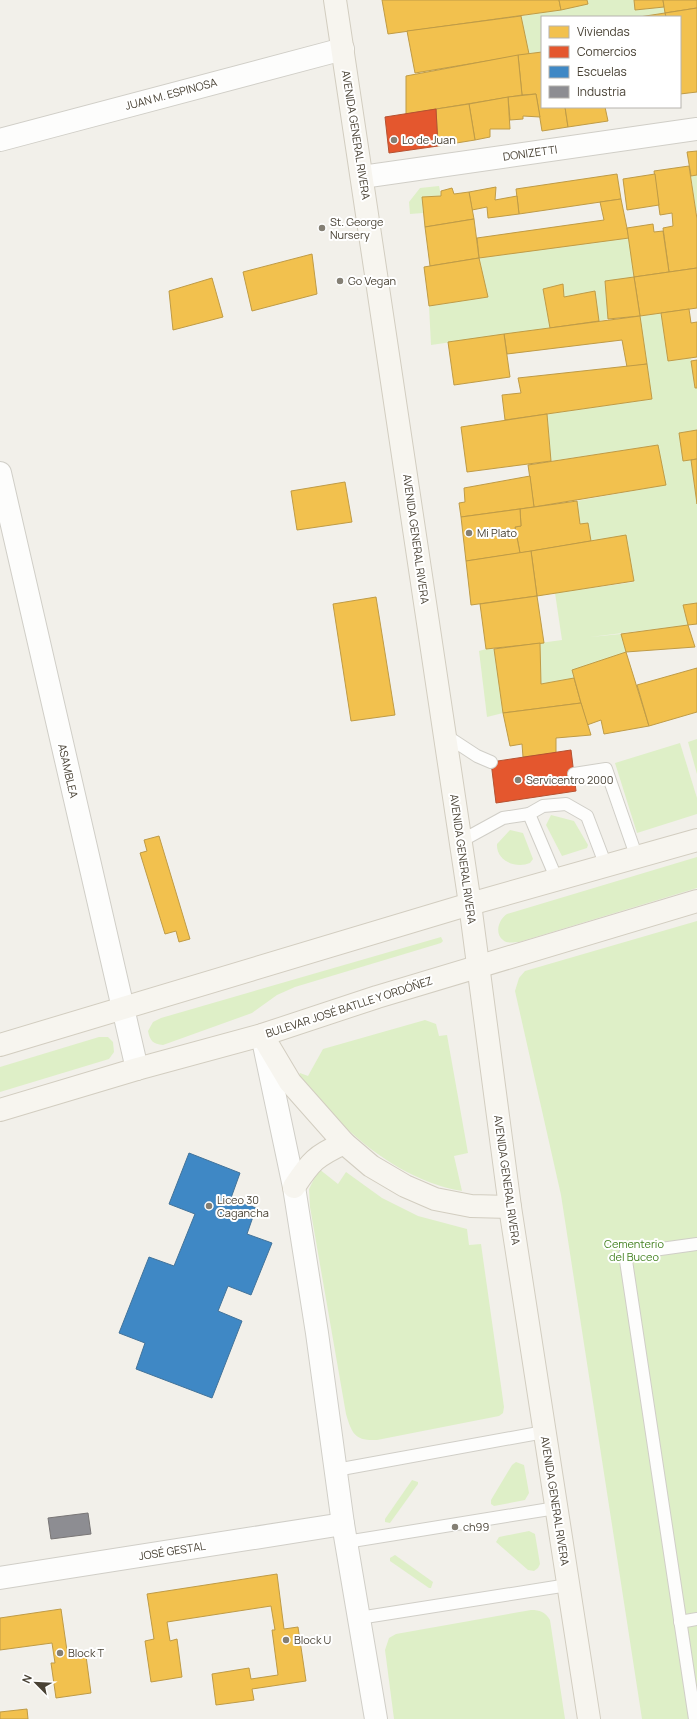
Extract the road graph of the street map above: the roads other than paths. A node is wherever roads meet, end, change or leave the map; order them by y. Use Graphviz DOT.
graph roads {
  1 [pos="334,0"];
  2 [pos="343,49"];
  3 [pos="697,129"];
  4 [pos="0,140"];
  5 [pos="362,177"];
  6 [pos="0,474"];
  7 [pos="445,735"];
  8 [pos="491,762"];
  9 [pos="574,774"];
  10 [pos="529,814"];
  11 [pos="697,840"];
  12 [pos="461,841"];
  13 [pos="636,858"];
  14 [pos="606,866"];
  15 [pos="557,880"];
  16 [pos="697,901"];
  17 [pos="470,904"];
  18 [pos="478,967"];
  19 [pos="122,1009"];
  20 [pos="262,1035"];
  21 [pos="0,1046"];
  22 [pos="136,1069"];
  23 [pos="0,1110"];
  24 [pos="344,1143"];
  25 [pos="294,1187"];
  26 [pos="510,1207"];
  27 [pos="697,1244"];
  28 [pos="544,1432"];
  29 [pos="336,1470"];
  30 [pos="556,1508"];
  31 [pos="345,1533"];
  32 [pos="0,1578"];
  33 [pos="568,1585"];
  34 [pos="359,1618"];
  35 [pos="697,1619"];
  36 [pos="680,1622"];
  37 [pos="376,1719"];
  38 [pos="589,1719"];
  39 [pos="695,1719"];
  1 -- 2 [label="main road, AVENIDA GENERAL RIVERA"];
  2 -- 4 [label="street, JUAN M. ESPINOSA"];
  2 -- 5 [label="main road, AVENIDA GENERAL RIVERA"];
  3 -- 5 [label="street, DONIZETTI"];
  5 -- 7 [label="main road, AVENIDA GENERAL RIVERA"];
  6 -- 19 [label="street, ASAMBLEA"];
  7 -- 8 [label="lane"];
  7 -- 12 [label="main road, AVENIDA GENERAL RIVERA"];
  9 -- 13 [label="lane"];
  10 -- 12 [label="lane"];
  10 -- 14 [label="lane"];
  10 -- 15 [label="lane"];
  11 -- 13 [label="main road"];
  12 -- 17 [label="main road, AVENIDA GENERAL RIVERA"];
  13 -- 14 [label="main road"];
  14 -- 15 [label="main road"];
  15 -- 17 [label="main road"];
  16 -- 18 [label="main road, BULEVAR JOSÉ BATLLE Y ORDÓÑEZ"];
  17 -- 18 [label="main road, AVENIDA GENERAL RIVERA"];
  17 -- 19 [label="main road"];
  18 -- 20 [label="main road, BULEVAR JOSÉ BATLLE Y ORDÓÑEZ"];
  18 -- 26 [label="main road, AVENIDA GENERAL RIVERA"];
  19 -- 21 [label="main road"];
  19 -- 22 [label="street, ASAMBLEA"];
  20 -- 22 [label="main road, BULEVAR JOSÉ BATLLE Y ORDÓÑEZ"];
  20 -- 24 [label="main road"];
  20 -- 25 [label="street"];
  22 -- 23 [label="main road, BULEVAR JOSÉ BATLLE Y ORDÓÑEZ"];
  24 -- 25 [label="main road"];
  24 -- 26 [label="main road"];
  25 -- 29 [label="street"];
  26 -- 28 [label="main road, AVENIDA GENERAL RIVERA"];
  27 -- 36 [label="lane"];
  28 -- 29 [label="lane"];
  28 -- 30 [label="main road, AVENIDA GENERAL RIVERA"];
  29 -- 31 [label="street"];
  30 -- 31 [label="lane"];
  30 -- 33 [label="main road, AVENIDA GENERAL RIVERA"];
  31 -- 32 [label="street, JOSÉ GESTAL"];
  31 -- 34 [label="street"];
  33 -- 34 [label="lane"];
  33 -- 38 [label="main road, AVENIDA GENERAL RIVERA"];
  34 -- 37 [label="street"];
  35 -- 36 [label="lane"];
  36 -- 39 [label="lane"];
}
